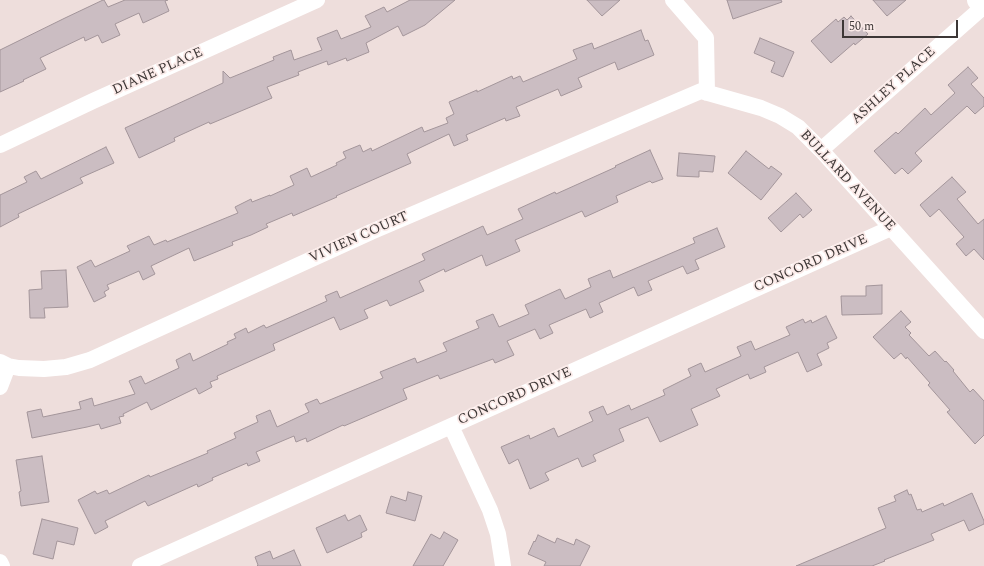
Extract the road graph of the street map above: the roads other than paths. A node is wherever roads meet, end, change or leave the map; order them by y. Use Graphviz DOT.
graph roads {
  1 [pos="317,0"];
  2 [pos="673,0"];
  3 [pos="978,0"];
  4 [pos="984,6"];
  5 [pos="707,93"];
  6 [pos="0,145"];
  7 [pos="821,150"];
  8 [pos="891,228"];
  9 [pos="984,332"];
  10 [pos="4,364"];
  11 [pos="0,387"];
  12 [pos="451,426"];
  13 [pos="0,562"];
  14 [pos="2,566"];
  15 [pos="140,566"];
  16 [pos="503,566"];
  1 -- 6 [label="street, DIANE PLACE"];
  2 -- 5 [label="street"];
  3 -- 4 [label="main road"];
  4 -- 7 [label="street, ASHLEY PLACE"];
  5 -- 7 [label="street, BULLARD AVENUE"];
  5 -- 10 [label="street, VIVIEN COURT"];
  7 -- 8 [label="street, BULLARD AVENUE"];
  8 -- 9 [label="street, BULLARD AVENUE"];
  8 -- 12 [label="street, CONCORD DRIVE"];
  10 -- 11 [label="street"];
  12 -- 15 [label="street, CONCORD DRIVE"];
  12 -- 16 [label="street"];
  13 -- 14 [label="street"];
}
